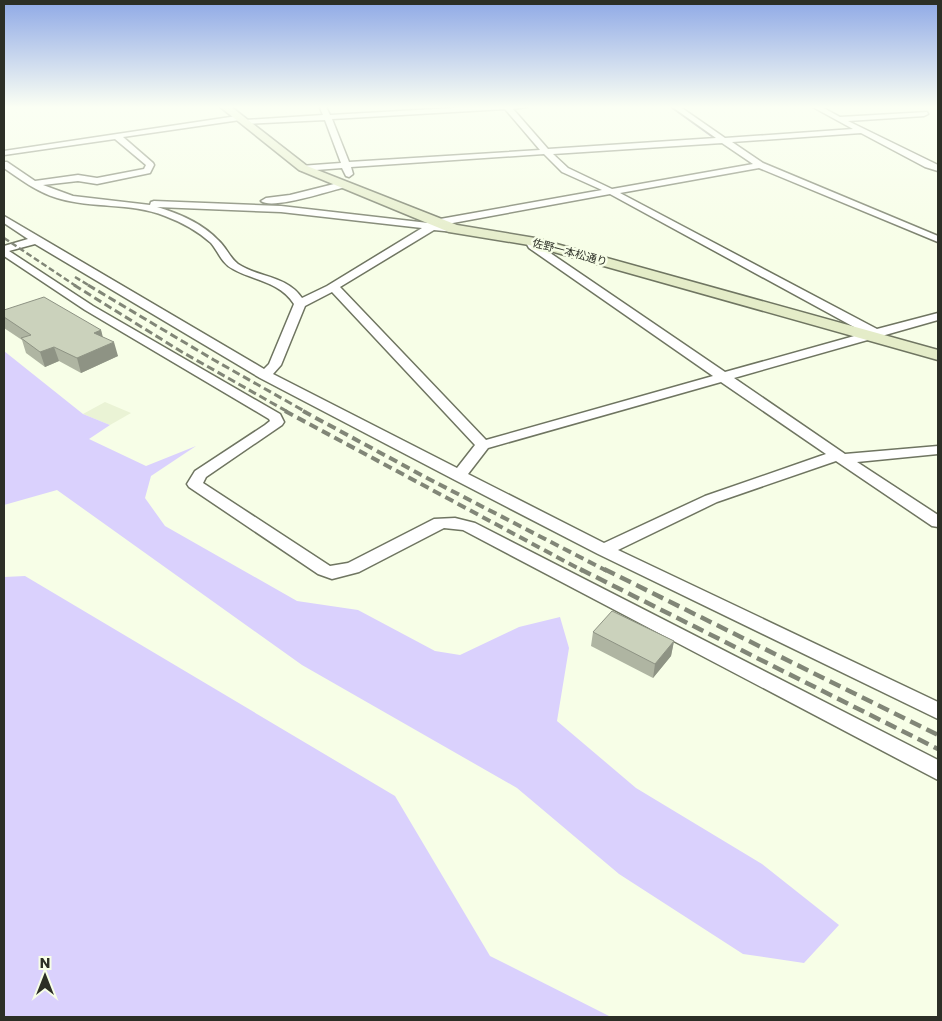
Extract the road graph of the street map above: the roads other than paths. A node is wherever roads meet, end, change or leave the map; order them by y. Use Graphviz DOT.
graph roads {
  1 [pos="138,154"];
  2 [pos="284,154"];
  3 [pos="340,154"];
  4 [pos="518,154"];
  5 [pos="548,154"];
  6 [pos="743,154"];
  7 [pos="906,154"];
  8 [pos="4,164"];
  9 [pos="344,164"];
  10 [pos="760,165"];
  11 [pos="303,168"];
  12 [pos="938,168"];
  13 [pos="16,173"];
  14 [pos="4,176"];
  15 [pos="36,183"];
  16 [pos="349,187"];
  17 [pos="610,192"];
  18 [pos="124,203"];
  19 [pos="231,206"];
  20 [pos="4,219"];
  21 [pos="435,225"];
  22 [pos="938,239"];
  23 [pos="36,240"];
  24 [pos="530,241"];
  25 [pos="4,251"];
  26 [pos="331,288"];
  27 [pos="300,304"];
  28 [pos="938,316"];
  29 [pos="872,334"];
  30 [pos="938,355"];
  31 [pos="265,375"];
  32 [pos="721,377"];
  33 [pos="483,445"];
  34 [pos="938,450"];
  35 [pos="840,458"];
  36 [pos="458,476"];
  37 [pos="938,522"];
  38 [pos="604,550"];
  39 [pos="938,711"];
  40 [pos="938,771"];
  1 -- 15 [label="street"];
  2 -- 11 [label="street, 佐野一本松通り"];
  3 -- 9 [label="street"];
  4 -- 9 [label="street"];
  5 -- 17 [label="street"];
  6 -- 10 [label="street"];
  7 -- 12 [label="street"];
  8 -- 13 [label="street"];
  9 -- 11 [label="street"];
  9 -- 16 [label="street"];
  10 -- 17 [label="street"];
  10 -- 22 [label="street"];
  11 -- 16 [label="street, 佐野一本松通り"];
  13 -- 14 [label="street"];
  13 -- 15 [label="street"];
  15 -- 18 [label="street"];
  16 -- 19 [label="street"];
  16 -- 21 [label="street, 佐野一本松通り"];
  17 -- 21 [label="street"];
  17 -- 29 [label="street"];
  18 -- 19 [label="street"];
  18 -- 27 [label="street"];
  19 -- 21 [label="street"];
  20 -- 23 [label="street"];
  21 -- 24 [label="street, 佐野一本松通り"];
  21 -- 26 [label="street"];
  23 -- 25 [label="street"];
  23 -- 31 [label="street"];
  24 -- 29 [label="street, 佐野一本松通り"];
  24 -- 32 [label="street"];
  25 -- 40 [label="street"];
  26 -- 27 [label="street"];
  26 -- 33 [label="street"];
  27 -- 31 [label="street"];
  28 -- 29 [label="street"];
  29 -- 30 [label="street, 佐野一本松通り"];
  29 -- 32 [label="street"];
  31 -- 36 [label="street"];
  32 -- 33 [label="street"];
  32 -- 35 [label="street"];
  33 -- 36 [label="street"];
  34 -- 35 [label="street"];
  35 -- 37 [label="street"];
  35 -- 38 [label="street"];
  36 -- 38 [label="street"];
  38 -- 39 [label="street"];
}
